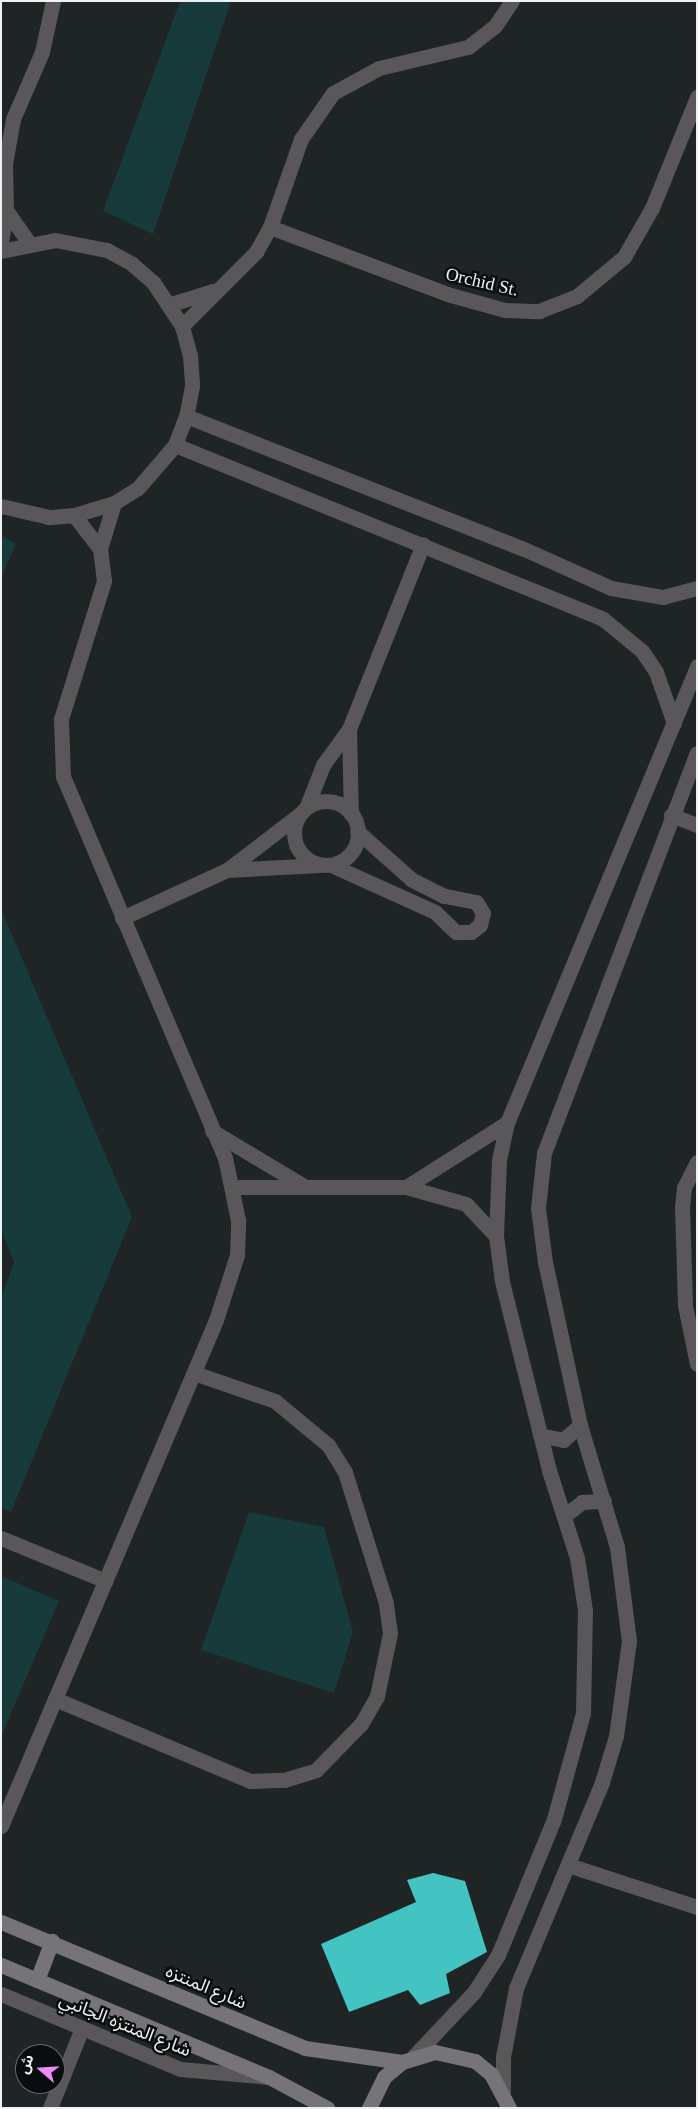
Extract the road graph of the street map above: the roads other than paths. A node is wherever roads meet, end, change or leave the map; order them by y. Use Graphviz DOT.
graph roads {
  1 [pos="53,1"];
  2 [pos="512,1"];
  3 [pos="697,97"];
  4 [pos="7,116"];
  5 [pos="6,210"];
  6 [pos="270,227"];
  7 [pos="1,242"];
  8 [pos="28,242"];
  9 [pos="1,250"];
  10 [pos="214,291"];
  11 [pos="171,304"];
  12 [pos="182,326"];
  13 [pos="186,416"];
  14 [pos="174,445"];
  15 [pos="114,503"];
  16 [pos="1,506"];
  17 [pos="74,515"];
  18 [pos="423,544"];
  19 [pos="100,549"];
  20 [pos="697,588"];
  21 [pos="697,666"];
  22 [pos="674,723"];
  23 [pos="348,729"];
  24 [pos="697,753"];
  25 [pos="304,810"];
  26 [pos="352,814"];
  27 [pos="671,815"];
  28 [pos="697,825"];
  29 [pos="358,831"];
  30 [pos="326,865"];
  31 [pos="226,870"];
  32 [pos="444,896"];
  33 [pos="435,912"];
  34 [pos="122,918"];
  35 [pos="507,1123"];
  36 [pos="212,1131"];
  37 [pos="697,1162"];
  38 [pos="305,1186"];
  39 [pos="406,1186"];
  40 [pos="232,1187"];
  41 [pos="496,1236"];
  42 [pos="697,1364"];
  43 [pos="194,1373"];
  44 [pos="580,1425"];
  45 [pos="540,1435"];
  46 [pos="604,1501"];
  47 [pos="564,1516"];
  48 [pos="1,1538"];
  49 [pos="106,1581"];
  50 [pos="55,1699"];
  51 [pos="1,1826"];
  52 [pos="568,1865"];
  53 [pos="697,1907"];
  54 [pos="1,1922"];
  55 [pos="52,1941"];
  56 [pos="1,1965"];
  57 [pos="37,1980"];
  58 [pos="1,1994"];
  59 [pos="82,2028"];
  60 [pos="408,2059"];
  61 [pos="269,2077"];
  62 [pos="503,2091"];
  63 [pos="50,2108"];
  64 [pos="327,2108"];
  65 [pos="369,2108"];
  66 [pos="510,2108"];
  1 -- 4 [label="street"];
  2 -- 6 [label="street"];
  3 -- 6 [label="street, Orchid St."];
  4 -- 5 [label="street"];
  5 -- 7 [label="street"];
  5 -- 8 [label="street"];
  6 -- 10 [label="street"];
  8 -- 9 [label="street"];
  8 -- 11 [label="street"];
  10 -- 11 [label="street"];
  10 -- 12 [label="street"];
  11 -- 12 [label="street"];
  12 -- 13 [label="street"];
  13 -- 14 [label="street"];
  13 -- 20 [label="street"];
  14 -- 15 [label="street"];
  14 -- 18 [label="street"];
  15 -- 17 [label="street"];
  15 -- 19 [label="street"];
  16 -- 17 [label="street"];
  17 -- 19 [label="street"];
  18 -- 22 [label="street"];
  18 -- 23 [label="street"];
  19 -- 34 [label="street"];
  21 -- 22 [label="street"];
  22 -- 35 [label="street"];
  23 -- 25 [label="street"];
  23 -- 26 [label="street"];
  24 -- 27 [label="street"];
  25 -- 26 [label="street"];
  25 -- 30 [label="street"];
  25 -- 31 [label="street"];
  26 -- 29 [label="street"];
  27 -- 28 [label="street"];
  27 -- 44 [label="street"];
  29 -- 30 [label="street"];
  29 -- 32 [label="street"];
  30 -- 31 [label="street"];
  30 -- 33 [label="street"];
  31 -- 34 [label="street"];
  32 -- 33 [label="street"];
  32 -- 33 [label="street"];
  34 -- 36 [label="street"];
  35 -- 39 [label="street"];
  35 -- 41 [label="street"];
  36 -- 38 [label="street"];
  36 -- 40 [label="street"];
  37 -- 42 [label="street"];
  38 -- 39 [label="street"];
  38 -- 40 [label="street"];
  39 -- 41 [label="street"];
  40 -- 43 [label="street"];
  41 -- 45 [label="street"];
  43 -- 49 [label="street"];
  43 -- 50 [label="street"];
  44 -- 45 [label="street"];
  44 -- 46 [label="street"];
  45 -- 47 [label="street"];
  46 -- 47 [label="street"];
  46 -- 52 [label="street"];
  47 -- 60 [label="street"];
  48 -- 49 [label="street"];
  49 -- 50 [label="street"];
  50 -- 51 [label="street"];
  52 -- 53 [label="street"];
  52 -- 62 [label="street"];
  54 -- 55 [label="street, شارع المنتزه"];
  55 -- 57 [label="street"];
  55 -- 60 [label="street, شارع المنتزه"];
  56 -- 57 [label="street"];
  57 -- 61 [label="street"];
  58 -- 59 [label="street, شارع المنتزه الجانبي"];
  59 -- 61 [label="street, شارع المنتزه الجانبي"];
  59 -- 63 [label="street"];
  60 -- 62 [label="street, شارع المنتزه"];
  60 -- 65 [label="street"];
  61 -- 64 [label="street"];
  62 -- 66 [label="street"];
}
